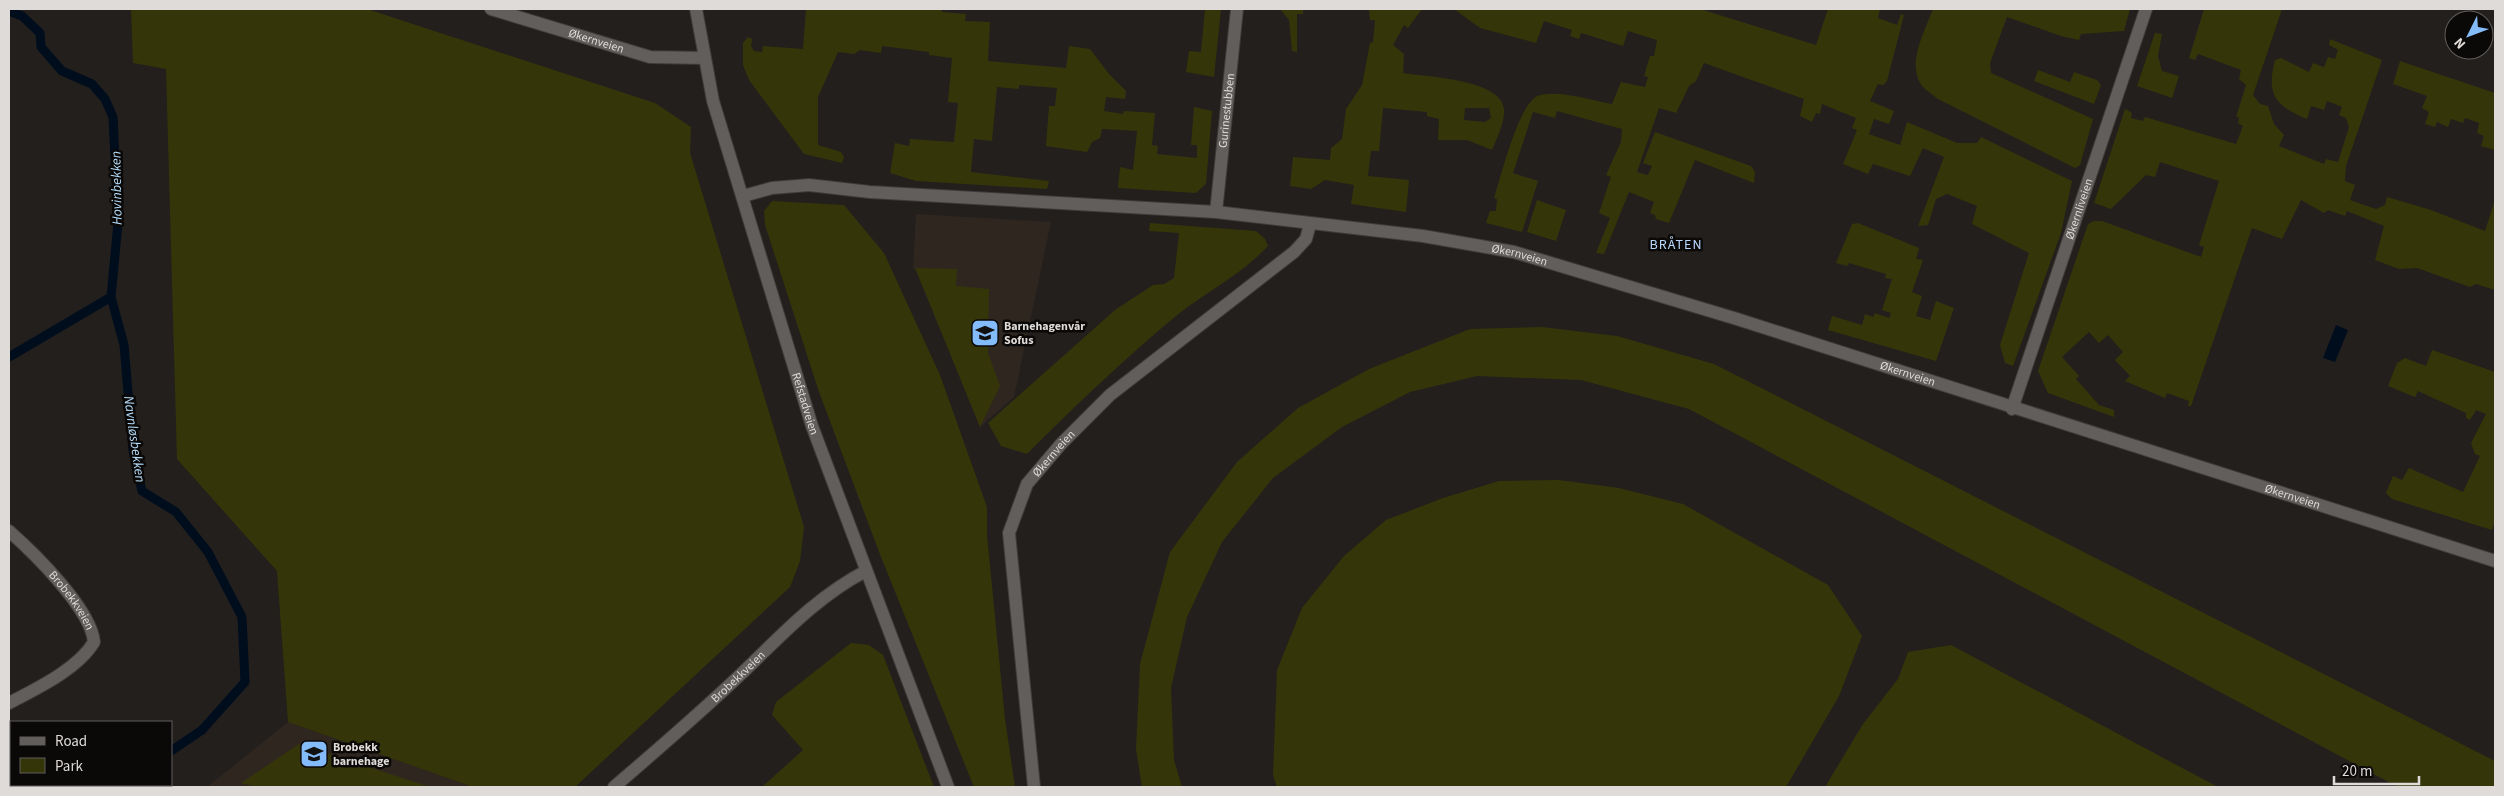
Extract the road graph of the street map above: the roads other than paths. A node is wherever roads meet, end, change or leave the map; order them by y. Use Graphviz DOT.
graph roads {
  1 [pos="491,9"];
  2 [pos="696,9"];
  3 [pos="1237,9"];
  4 [pos="2146,9"];
  5 [pos="704,58"];
  6 [pos="743,196"];
  7 [pos="1216,212"];
  8 [pos="1310,224"];
  9 [pos="2012,409"];
  10 [pos="9,531"];
  11 [pos="2495,561"];
  12 [pos="866,571"];
  13 [pos="9,703"];
  14 [pos="614,787"];
  15 [pos="948,787"];
  16 [pos="1034,787"];
  1 -- 5 [label="street, Økernveien"];
  2 -- 5 [label="street, Refstadveien"];
  3 -- 7 [label="street, Gurinestubben"];
  4 -- 9 [label="street, Økernliveien"];
  5 -- 6 [label="street, Refstadveien"];
  6 -- 7 [label="street, Økernveien"];
  6 -- 12 [label="street, Refstadveien"];
  7 -- 8 [label="street, Økernveien"];
  8 -- 9 [label="street, Økernveien"];
  8 -- 16 [label="street, Økernveien"];
  9 -- 11 [label="street, Økernveien"];
  10 -- 13 [label="street, Brobekkveien"];
  12 -- 14 [label="street, Brobekkveien"];
  12 -- 15 [label="street, Refstadveien"];
}
